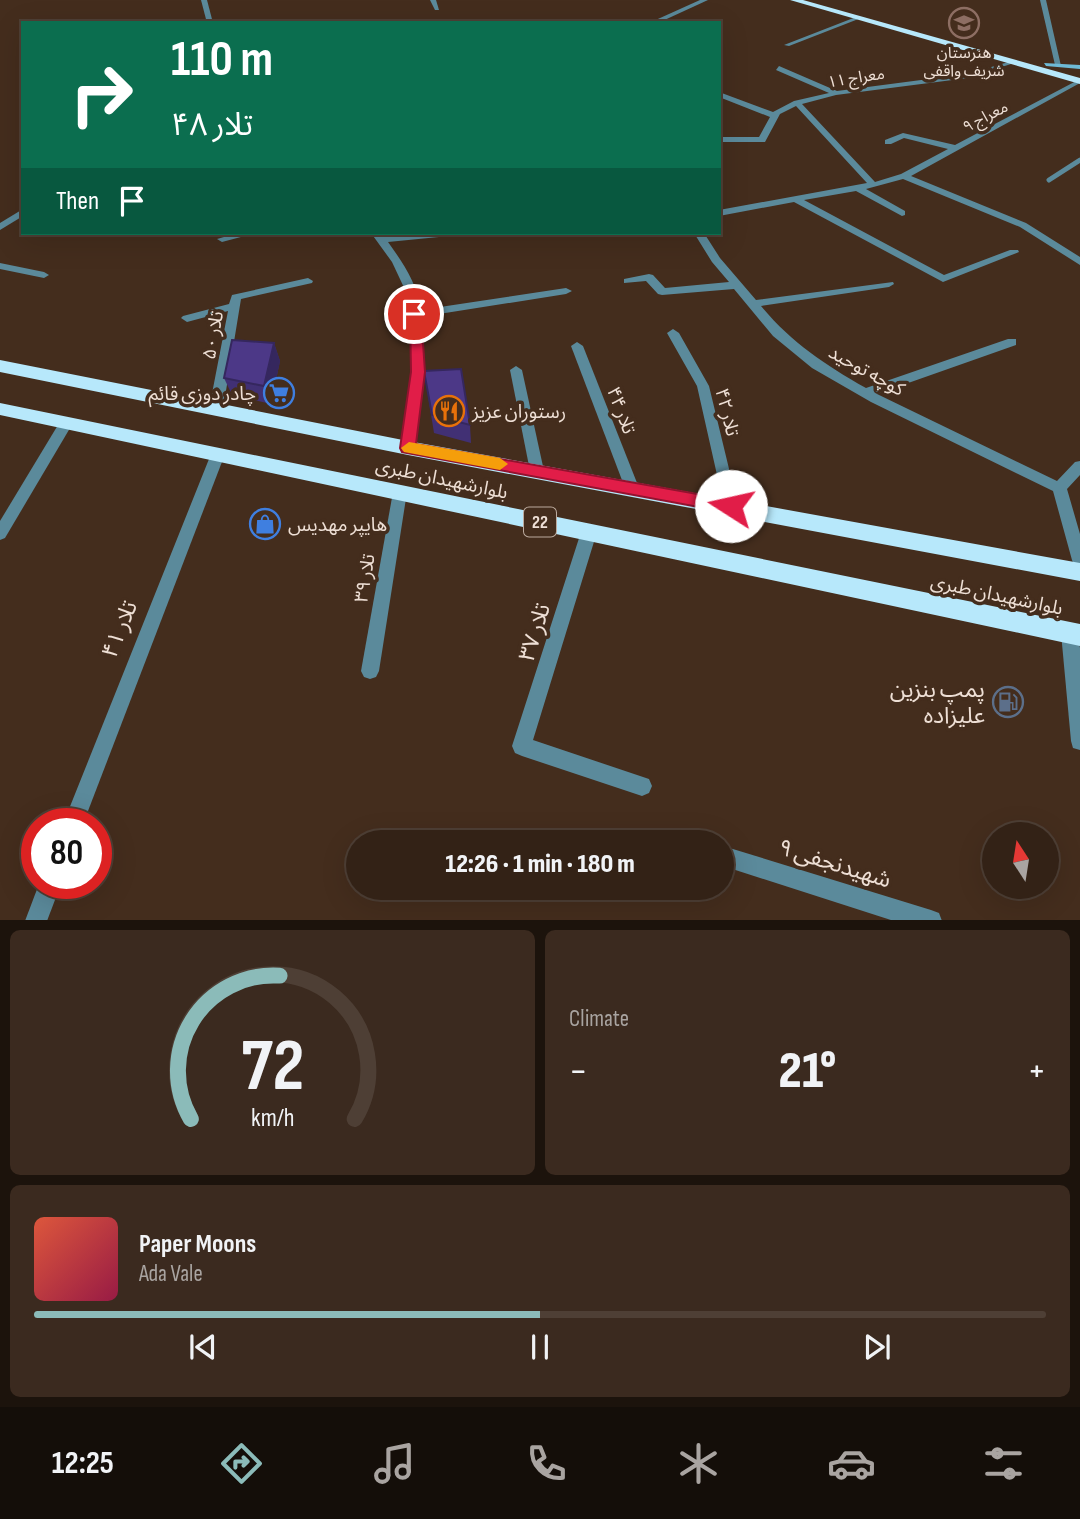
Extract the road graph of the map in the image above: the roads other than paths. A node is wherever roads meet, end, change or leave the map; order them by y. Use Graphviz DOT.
graph roads {
  1 [pos="204,0"];
  2 [pos="433,0"];
  3 [pos="705,0"];
  4 [pos="794,0"];
  5 [pos="818,0"];
  6 [pos="1043,0"];
  7 [pos="437,9"];
  8 [pos="858,18"];
  9 [pos="209,21"];
  10 [pos="657,21"];
  11 [pos="787,45"];
  12 [pos="1014,62"];
  13 [pos="1046,64"];
  14 [pos="1059,65"];
  15 [pos="1080,67"];
  16 [pos="779,68"];
  17 [pos="1079,78"];
  18 [pos="836,93"];
  19 [pos="721,95"];
  20 [pos="797,103"];
  21 [pos="775,116"];
  22 [pos="721,139"];
  23 [pos="888,142"];
  24 [pos="956,148"];
  25 [pos="1080,160"];
  26 [pos="904,176"];
  27 [pos="1049,180"];
  28 [pos="873,185"];
  29 [pos="858,188"];
  30 [pos="796,199"];
  31 [pos="0,211"];
  32 [pos="721,213"];
  33 [pos="902,213"];
  34 [pos="21,214"];
  35 [pos="0,227"];
  36 [pos="241,235"];
  37 [pos="402,235"];
  38 [pos="700,235"];
  39 [pos="378,236"];
  40 [pos="222,239"];
  41 [pos="1014,252"];
  42 [pos="1080,262"];
  43 [pos="0,266"];
  44 [pos="44,275"];
  45 [pos="308,281"];
  46 [pos="628,281"];
  47 [pos="889,284"];
  48 [pos="737,285"];
  49 [pos="566,291"];
  50 [pos="753,304"];
  51 [pos="235,306"];
  52 [pos="414,314"];
  53 [pos="187,318"];
  54 [pos="673,333"];
  55 [pos="1012,342"];
  56 [pos="577,346"];
  57 [pos="0,366"];
  58 [pos="516,370"];
  59 [pos="865,393"];
  60 [pos="216,409"];
  61 [pos="1,411"];
  62 [pos="66,423"];
  63 [pos="408,448"];
  64 [pos="218,454"];
  65 [pos="1080,466"];
  66 [pos="537,471"];
  67 [pos="632,488"];
  68 [pos="1059,488"];
  69 [pos="400,492"];
  70 [pos="731,506"];
  71 [pos="589,532"];
  72 [pos="0,534"];
  73 [pos="1080,560"];
  74 [pos="1080,572"];
  75 [pos="1075,634"];
  76 [pos="370,671"];
  77 [pos="1080,741"];
  78 [pos="642,786"];
  79 [pos="79,808"];
  80 [pos="734,859"];
  81 [pos="44,899"];
  82 [pos="36,920"];
  83 [pos="931,920"];
  1 -- 9 [label="street"];
  2 -- 7 [label="street"];
  3 -- 10 [label="street"];
  4 -- 8 [label="highway"];
  5 -- 13 [label="highway"];
  6 -- 14 [label="street"];
  8 -- 11 [label="street"];
  8 -- 12 [label="highway"];
  12 -- 17 [label="highway"];
  12 -- 18 [label="street, معراج ۱۱"];
  13 -- 14 [label="main road"];
  13 -- 17 [label="highway"];
  14 -- 15 [label="main road"];
  16 -- 18 [label="street"];
  17 -- 24 [label="street, معراج ۹"];
  18 -- 20 [label="street, معراج ۱۱"];
  19 -- 21 [label="street"];
  20 -- 21 [label="street, معراج ۱۱"];
  20 -- 28 [label="street"];
  21 -- 22 [label="street, معراج ۱۱"];
  23 -- 24 [label="street"];
  24 -- 26 [label="street, معراج ۹"];
  25 -- 27 [label="lane"];
  26 -- 28 [label="street, معراج ۹"];
  26 -- 42 [label="street"];
  28 -- 29 [label="street, معراج ۹"];
  29 -- 30 [label="street, معراج ۹"];
  29 -- 33 [label="street"];
  30 -- 32 [label="street, معراج ۹"];
  30 -- 41 [label="street"];
  31 -- 34 [label="street"];
  34 -- 35 [label="street"];
  36 -- 40 [label="street"];
  37 -- 39 [label="street"];
  38 -- 48 [label="street, کوچه توحید"];
  39 -- 52 [label="street"];
  43 -- 44 [label="street"];
  45 -- 51 [label="street, تلار ۵۰"];
  46 -- 48 [label="street"];
  47 -- 50 [label="street"];
  48 -- 50 [label="street, کوچه توحید"];
  49 -- 52 [label="street"];
  50 -- 59 [label="street, کوچه توحید"];
  51 -- 53 [label="street"];
  51 -- 60 [label="street, تلار ۵۰"];
  52 -- 63 [label="street"];
  54 -- 70 [label="street, تلار ۴۲"];
  55 -- 59 [label="street"];
  56 -- 67 [label="street, تلار ۴۴"];
  57 -- 60 [label="highway, بلوارشهیدان طبری"];
  58 -- 66 [label="street"];
  59 -- 68 [label="street, کوچه توحید"];
  60 -- 63 [label="highway, بلوارشهیدان طبری"];
  61 -- 62 [label="highway, بلوارشهیدان طبری / 22"];
  62 -- 64 [label="highway, بلوارشهیدان طبری / 22"];
  62 -- 72 [label="street"];
  63 -- 66 [label="highway, بلوارشهیدان طبری"];
  64 -- 69 [label="highway, بلوارشهیدان طبری / 22"];
  64 -- 79 [label="street, تلار ۴۱"];
  65 -- 68 [label="street"];
  66 -- 67 [label="highway, بلوارشهیدان طبری"];
  67 -- 70 [label="highway, بلوارشهیدان طبری"];
  68 -- 73 [label="street"];
  69 -- 71 [label="highway, بلوارشهیدان طبری / 22"];
  69 -- 76 [label="street, تلار ۳۹"];
  70 -- 74 [label="highway, بلوارشهیدان طبری"];
  71 -- 75 [label="highway, بلوارشهیدان طبری / 22"];
  71 -- 78 [label="street, تلار ۳۷"];
  75 -- 77 [label="street"];
  80 -- 83 [label="street, شهیدنجفی ۹"];
  81 -- 82 [label="street"];
}
